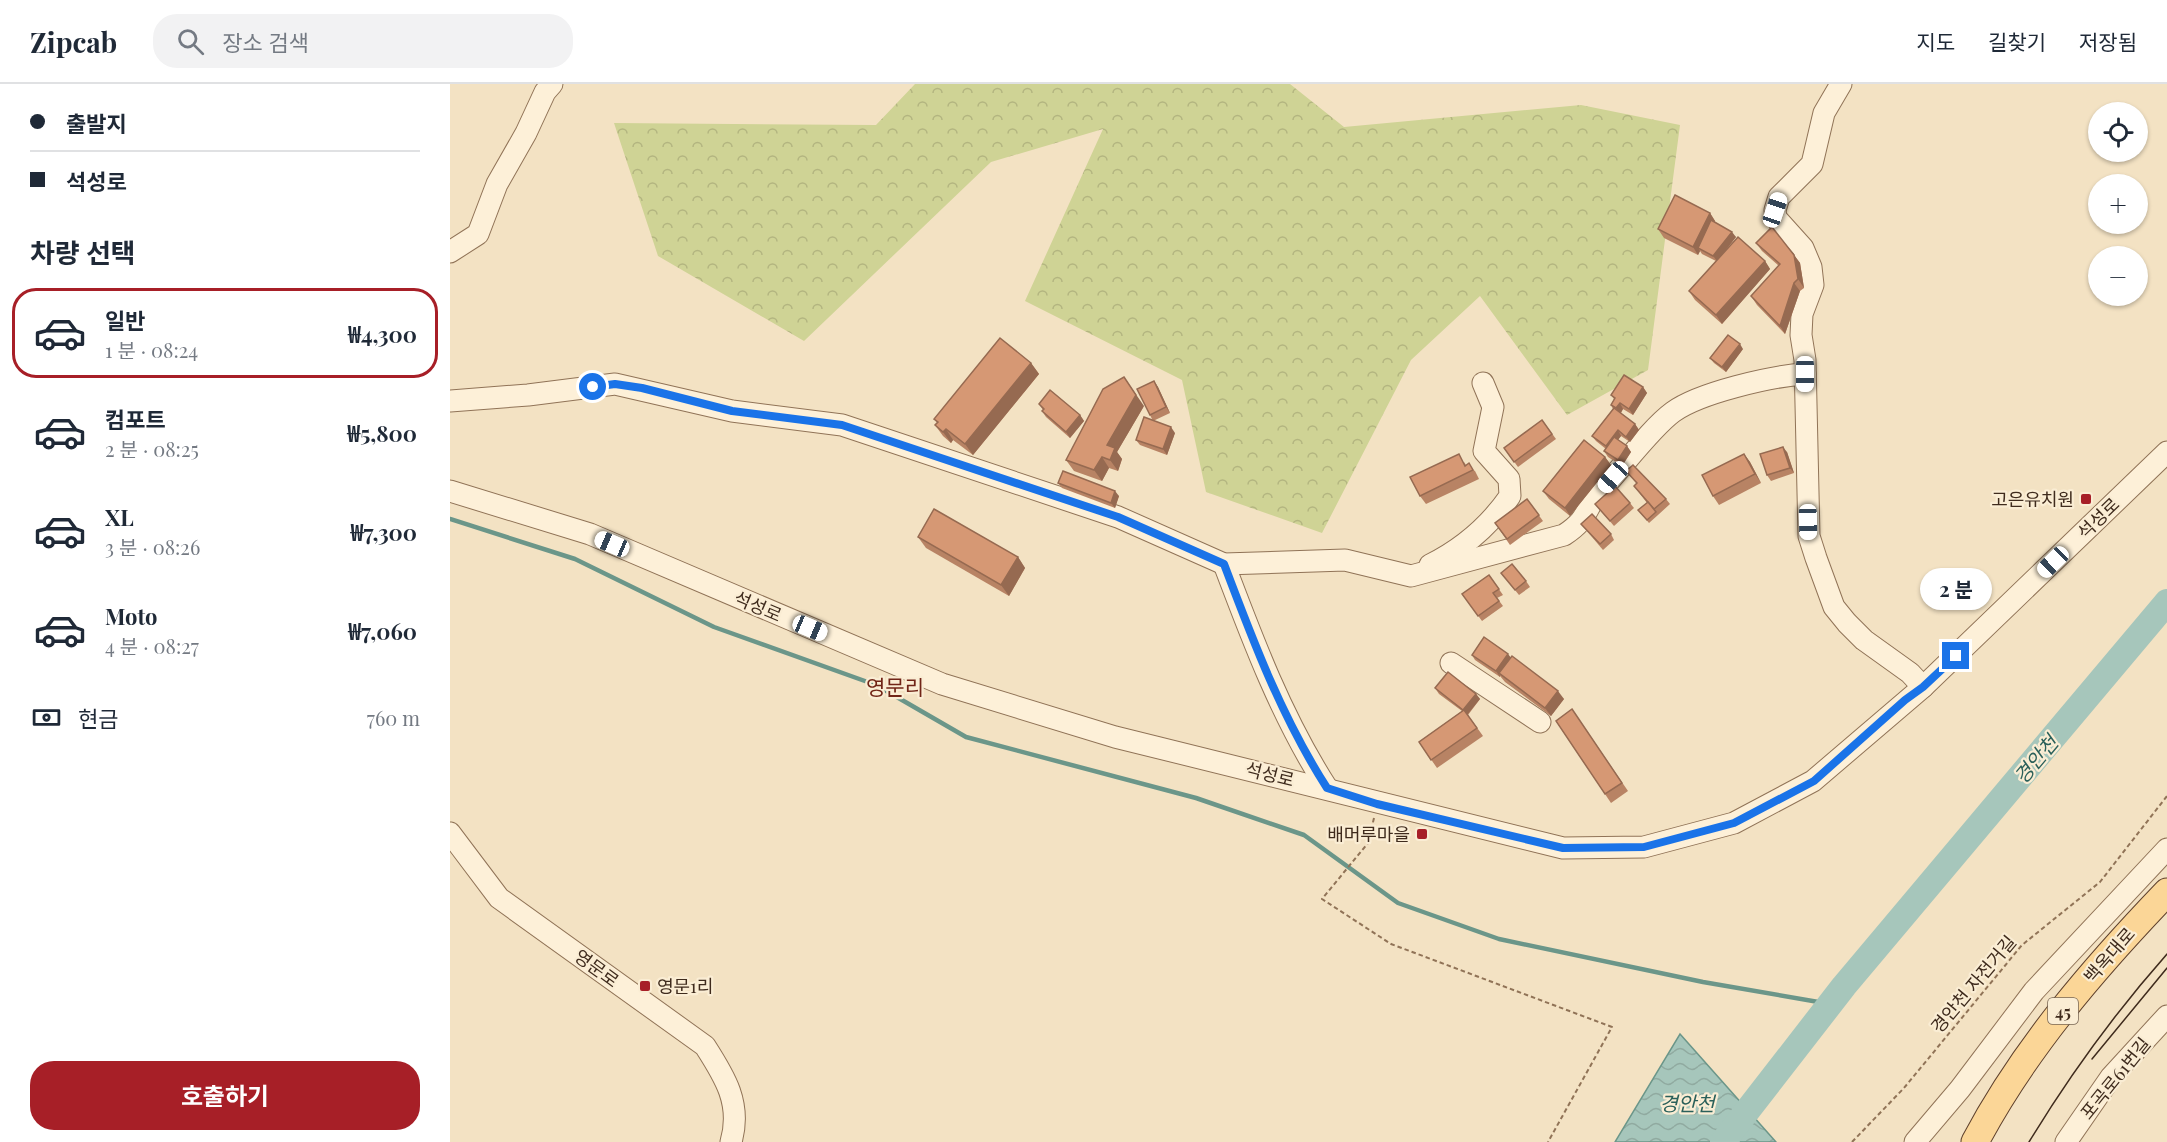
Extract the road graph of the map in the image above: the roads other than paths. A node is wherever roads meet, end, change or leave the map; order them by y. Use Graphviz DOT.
graph roads {
  1 [pos="552,84"];
  2 [pos="1842,84"];
  3 [pos="450,252"];
  4 [pos="1805,374"];
  5 [pos="1483,383"];
  6 [pos="450,400"];
  7 [pos="2167,452"];
  8 [pos="450,491"];
  9 [pos="1224,564"];
  10 [pos="1411,576"];
  11 [pos="1451,663"];
  12 [pos="1923,687"];
  13 [pos="1540,722"];
  14 [pos="1327,788"];
  15 [pos="450,833"];
  16 [pos="2167,849"];
  17 [pos="2167,892"];
  18 [pos="2167,1016"];
  19 [pos="731,1142"];
  20 [pos="1915,1142"];
  21 [pos="1975,1142"];
  22 [pos="2066,1142"];
  1 -- 3 [label="street"];
  2 -- 4 [label="street"];
  4 -- 10 [label="street"];
  4 -- 12 [label="street"];
  5 -- 10 [label="street"];
  6 -- 9 [label="street"];
  7 -- 12 [label="street, 석성로"];
  8 -- 14 [label="street, 석성로"];
  9 -- 10 [label="street"];
  9 -- 14 [label="street"];
  11 -- 13 [label="street"];
  12 -- 14 [label="street, 석성로"];
  15 -- 19 [label="street, 영문로"];
  16 -- 20 [label="street"];
  17 -- 21 [label="main road, 백옥대로 / 45"];
  18 -- 22 [label="street, 포곡로61번길"];
}
